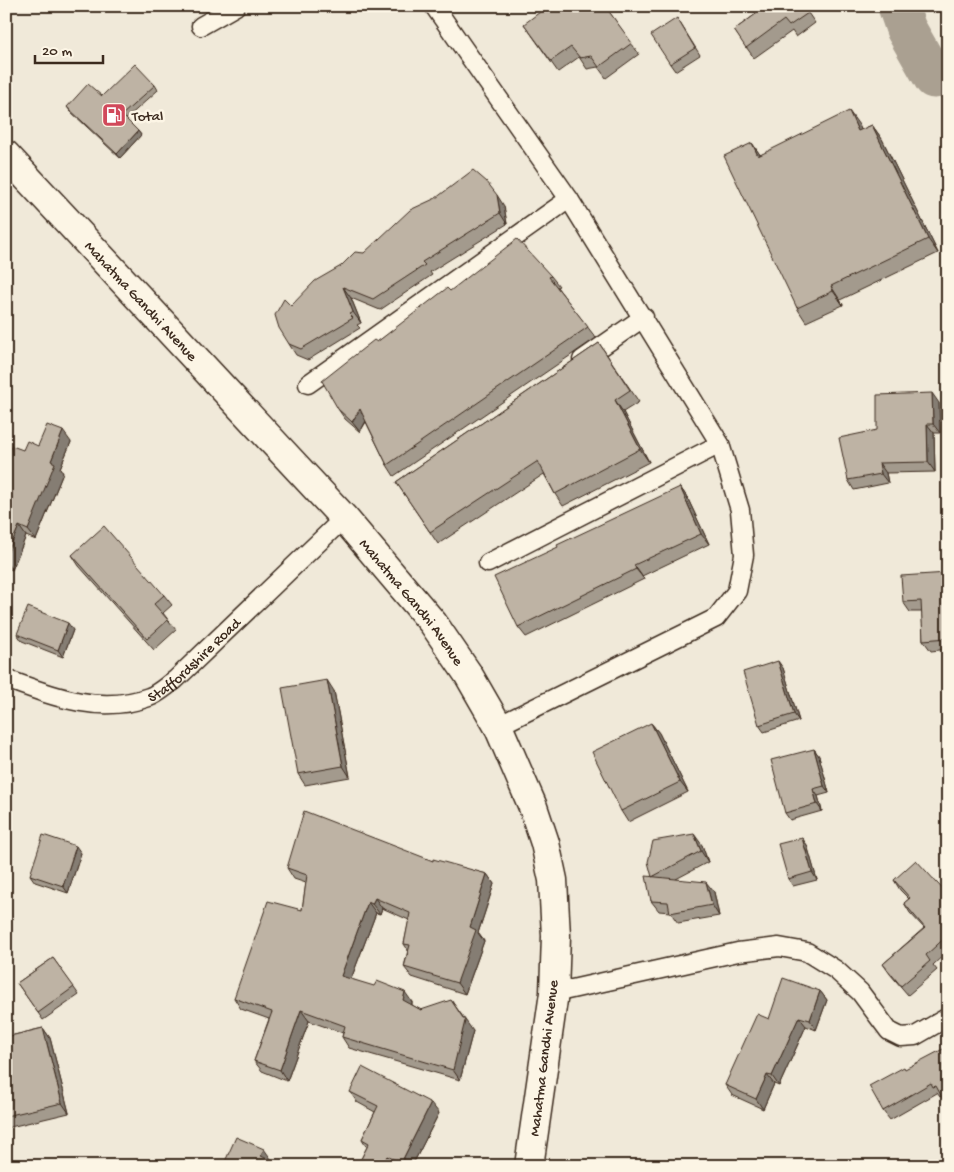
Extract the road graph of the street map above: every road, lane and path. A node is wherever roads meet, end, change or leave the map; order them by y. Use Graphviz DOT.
graph roads {
  1 [pos="236,6"];
  2 [pos="434,6"];
  3 [pos="201,26"];
  4 [pos="6,154"];
  5 [pos="569,199"];
  6 [pos="644,317"];
  7 [pos="571,368"];
  8 [pos="308,384"];
  9 [pos="720,444"];
  10 [pos="344,518"];
  11 [pos="488,564"];
  12 [pos="6,679"];
  13 [pos="498,726"];
  14 [pos="554,994"];
  15 [pos="948,1017"];
  16 [pos="529,1166"];
  1 -- 3 [label="street"];
  2 -- 5 [label="street"];
  4 -- 10 [label="main road, Mahatma Gandhi Avenue"];
  5 -- 6 [label="street"];
  5 -- 8 [label="street"];
  6 -- 7 [label="street"];
  6 -- 9 [label="street"];
  9 -- 11 [label="street"];
  9 -- 13 [label="street"];
  10 -- 12 [label="street, Staffordshire Road"];
  10 -- 13 [label="main road, Mahatma Gandhi Avenue"];
  13 -- 14 [label="main road, Mahatma Gandhi Avenue"];
  14 -- 15 [label="street"];
  14 -- 16 [label="main road, Mahatma Gandhi Avenue"];
}
